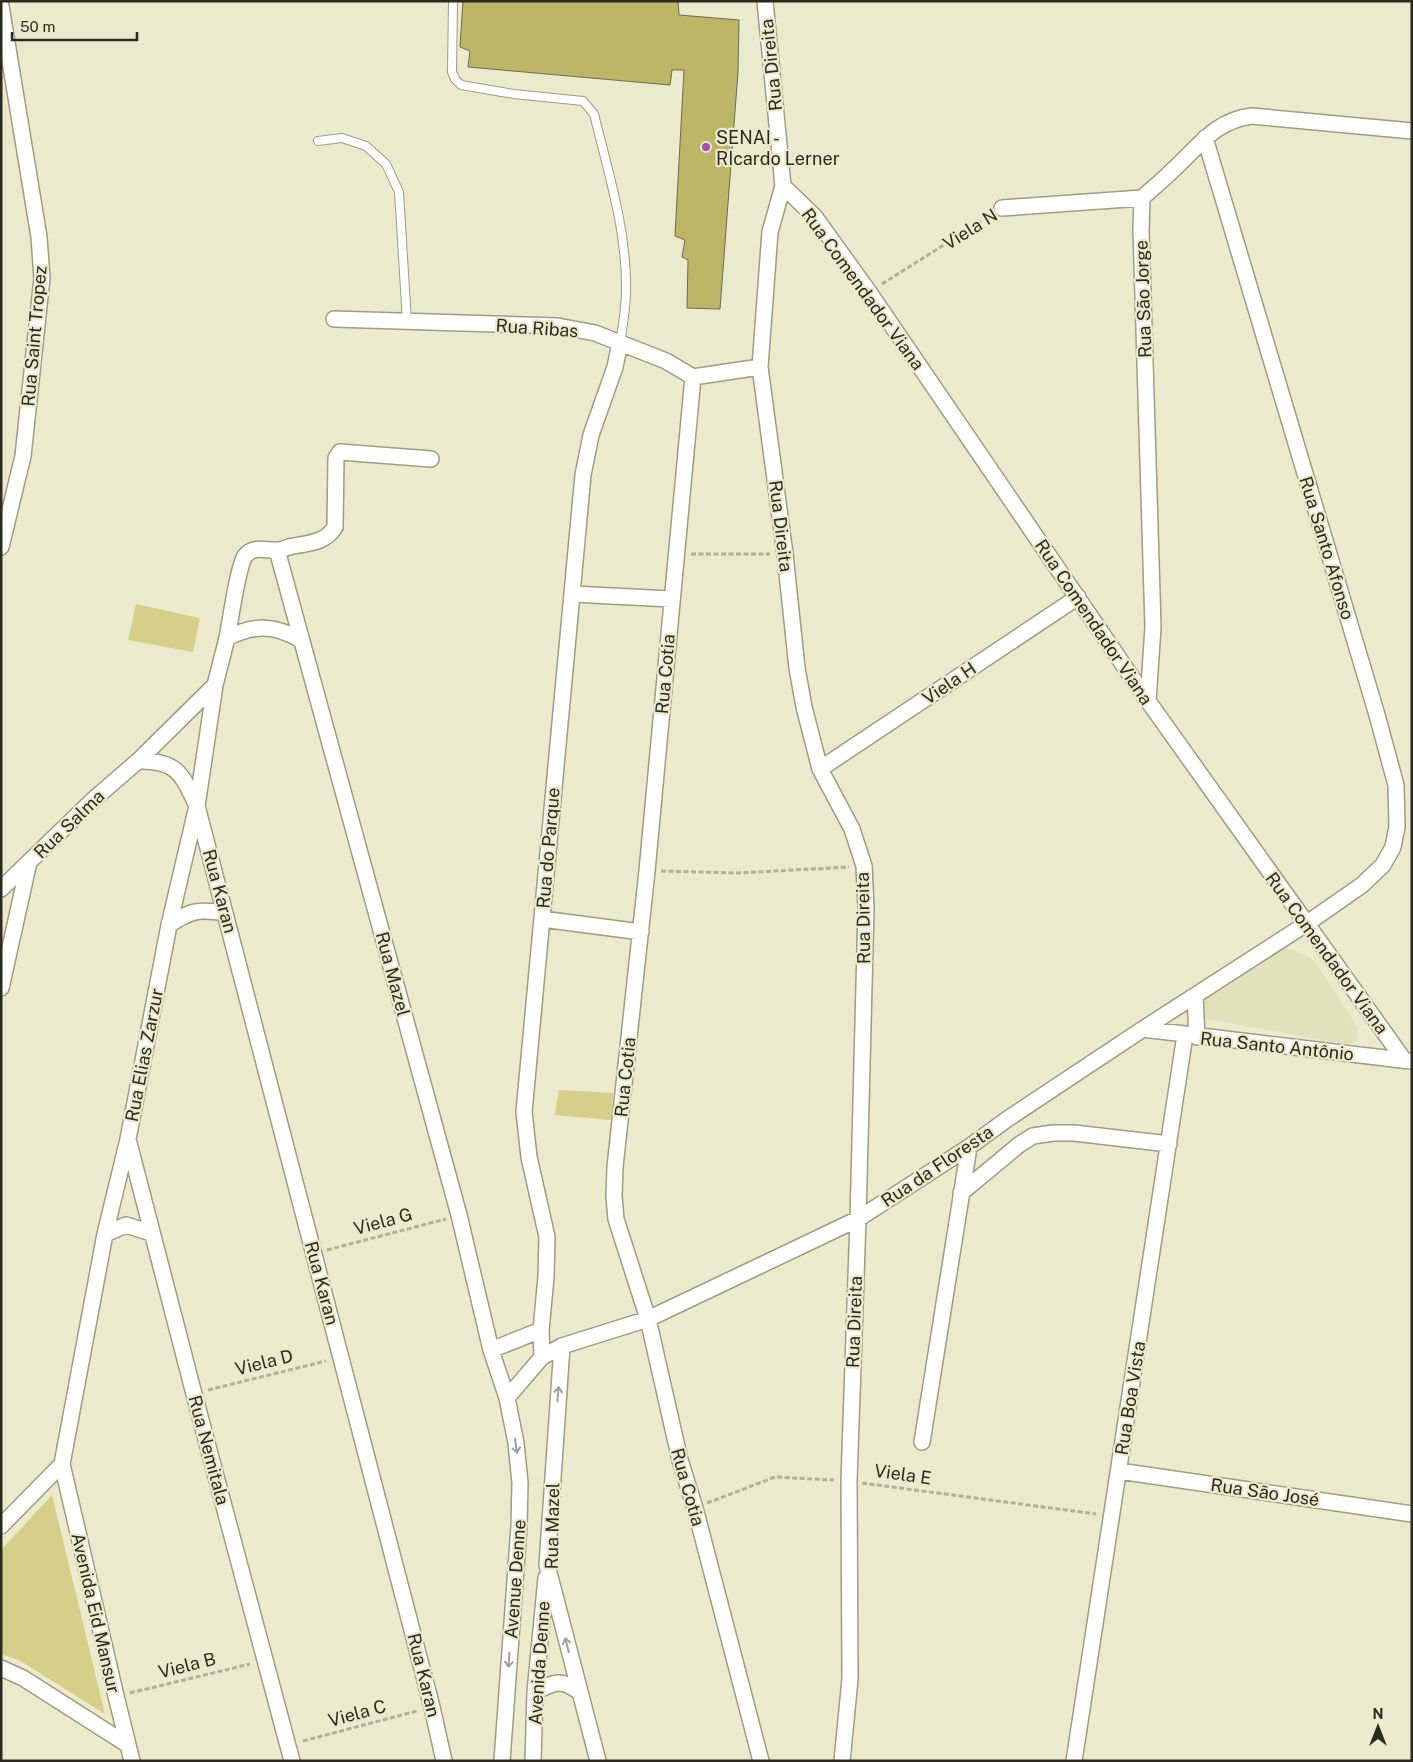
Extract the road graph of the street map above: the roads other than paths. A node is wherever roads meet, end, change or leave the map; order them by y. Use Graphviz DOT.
graph roads {
  1 [pos="453,1"];
  2 [pos="765,1"];
  3 [pos="1,6"];
  4 [pos="1412,131"];
  5 [pos="1205,138"];
  6 [pos="318,141"];
  7 [pos="783,186"];
  8 [pos="1142,198"];
  9 [pos="1002,208"];
  10 [pos="334,319"];
  11 [pos="407,322"];
  12 [pos="620,343"];
  13 [pos="760,367"];
  14 [pos="693,376"];
  15 [pos="431,459"];
  16 [pos="1,547"];
  17 [pos="278,550"];
  18 [pos="572,594"];
  19 [pos="1078,597"];
  20 [pos="671,599"];
  21 [pos="227,638"];
  22 [pos="301,640"];
  23 [pos="215,685"];
  24 [pos="1148,701"];
  25 [pos="138,761"];
  26 [pos="820,769"];
  27 [pos="197,806"];
  28 [pos="29,862"];
  29 [pos="1,889"];
  30 [pos="225,913"];
  31 [pos="542,919"];
  32 [pos="1306,924"];
  33 [pos="169,925"];
  34 [pos="641,932"];
  35 [pos="1,988"];
  36 [pos="1195,996"];
  37 [pos="1143,1029"];
  38 [pos="1191,1036"];
  39 [pos="1408,1060"];
  40 [pos="128,1139"];
  41 [pos="1168,1144"];
  42 [pos="969,1147"];
  43 [pos="962,1193"];
  44 [pos="858,1219"];
  45 [pos="151,1233"];
  46 [pos="105,1234"];
  47 [pos="648,1319"];
  48 [pos="541,1330"];
  49 [pos="562,1346"];
  50 [pos="491,1350"];
  51 [pos="542,1358"];
  52 [pos="507,1398"];
  53 [pos="922,1442"];
  54 [pos="62,1464"];
  55 [pos="1119,1471"];
  56 [pos="1412,1514"];
  57 [pos="1,1526"];
  58 [pos="547,1565"];
  59 [pos="1,1668"];
  60 [pos="535,1692"];
  61 [pos="579,1692"];
  62 [pos="128,1745"];
  63 [pos="500,1759"];
  64 [pos="132,1761"];
  65 [pos="292,1761"];
  66 [pos="444,1761"];
  67 [pos="533,1761"];
  68 [pos="598,1761"];
  69 [pos="761,1761"];
  70 [pos="842,1761"];
  71 [pos="1074,1761"];
  1 -- 12 [label="lane"];
  2 -- 7 [label="street, Rua Direita"];
  3 -- 16 [label="street, Rua Saint Tropez"];
  4 -- 5 [label="street"];
  5 -- 8 [label="street"];
  5 -- 32 [label="street, Rua Santo Afonso"];
  6 -- 11 [label="lane"];
  7 -- 13 [label="street, Rua Direita"];
  7 -- 19 [label="street, Rua Comendador Viana"];
  8 -- 9 [label="street, Viela N"];
  8 -- 24 [label="street, Rua São Jorge"];
  10 -- 11 [label="street, Rua Ribas"];
  11 -- 12 [label="street, Rua Ribas"];
  12 -- 14 [label="street, Rua Ribas"];
  12 -- 18 [label="street, Rua do Parque"];
  13 -- 14 [label="street"];
  13 -- 26 [label="street, Rua Direita"];
  14 -- 20 [label="street, Rua Cotia"];
  15 -- 17 [label="street, Rua Elias Zarzur"];
  17 -- 21 [label="street, Rua Elias Zarzur"];
  17 -- 22 [label="street, Rua Mazel"];
  18 -- 20 [label="street"];
  18 -- 31 [label="street, Rua do Parque"];
  19 -- 24 [label="street, Rua Comendador Viana"];
  19 -- 26 [label="street, Viela H"];
  20 -- 34 [label="street, Rua Cotia"];
  21 -- 22 [label="street"];
  21 -- 23 [label="street, Rua Elias Zarzur"];
  22 -- 50 [label="street, Rua Mazel"];
  23 -- 25 [label="street, Rua Salma"];
  23 -- 27 [label="street, Rua Elias Zarzur"];
  24 -- 32 [label="street, Rua Comendador Viana"];
  25 -- 27 [label="street"];
  25 -- 28 [label="street, Rua Salma"];
  26 -- 44 [label="street, Rua Direita"];
  27 -- 30 [label="street, Rua Karan"];
  27 -- 33 [label="street, Rua Elias Zarzur"];
  28 -- 29 [label="street, Rua Salma"];
  28 -- 35 [label="street"];
  30 -- 33 [label="street"];
  30 -- 66 [label="street, Rua Karan"];
  31 -- 34 [label="street"];
  31 -- 48 [label="street, Rua do Parque"];
  32 -- 36 [label="street, Rua da Floresta"];
  32 -- 39 [label="street, Rua Comendador Viana"];
  33 -- 40 [label="street, Rua Elias Zarzur"];
  34 -- 47 [label="street, Rua Cotia"];
  36 -- 37 [label="street, Rua da Floresta"];
  36 -- 38 [label="street, Rua Boa Vista"];
  37 -- 38 [label="street, Rua Santo Antônio"];
  37 -- 42 [label="street, Rua da Floresta"];
  38 -- 39 [label="street, Rua Santo Antônio"];
  38 -- 41 [label="street, Rua Boa Vista"];
  40 -- 45 [label="street, Rua Nemitala"];
  40 -- 46 [label="street, Rua Elias Zarzur"];
  41 -- 43 [label="street"];
  41 -- 55 [label="street, Rua Boa Vista"];
  42 -- 43 [label="street"];
  42 -- 44 [label="street, Rua da Floresta"];
  43 -- 53 [label="street"];
  44 -- 47 [label="street, Rua da Floresta"];
  44 -- 70 [label="street, Rua Direita"];
  45 -- 46 [label="street"];
  45 -- 65 [label="street, Rua Nemitala"];
  46 -- 54 [label="street, Rua Elias Zarzur"];
  47 -- 49 [label="street, Rua da Floresta"];
  47 -- 69 [label="street, Rua Cotia"];
  48 -- 50 [label="street"];
  48 -- 51 [label="street, Rua do Parque"];
  49 -- 51 [label="street, Rua da Floresta"];
  58 -- 49 [label="street, Rua Mazel, one-way"];
  50 -- 52 [label="street, Rua Mazel"];
  51 -- 52 [label="street, Rua da Floresta"];
  52 -- 63 [label="street, Avenue Denne, one-way"];
  54 -- 57 [label="street"];
  54 -- 62 [label="street, Avenida Eid Mansur"];
  55 -- 56 [label="street, Rua São José"];
  55 -- 71 [label="street, Rua Boa Vista"];
  58 -- 60 [label="street, Avenida Denne"];
  61 -- 58 [label="street, Rua Mazel, one-way"];
  59 -- 62 [label="street"];
  60 -- 61 [label="street"];
  60 -- 67 [label="street, Avenida Denne"];
  61 -- 68 [label="street, Rua Mazel"];
  62 -- 64 [label="street, Avenida Eid Mansur"];
}
